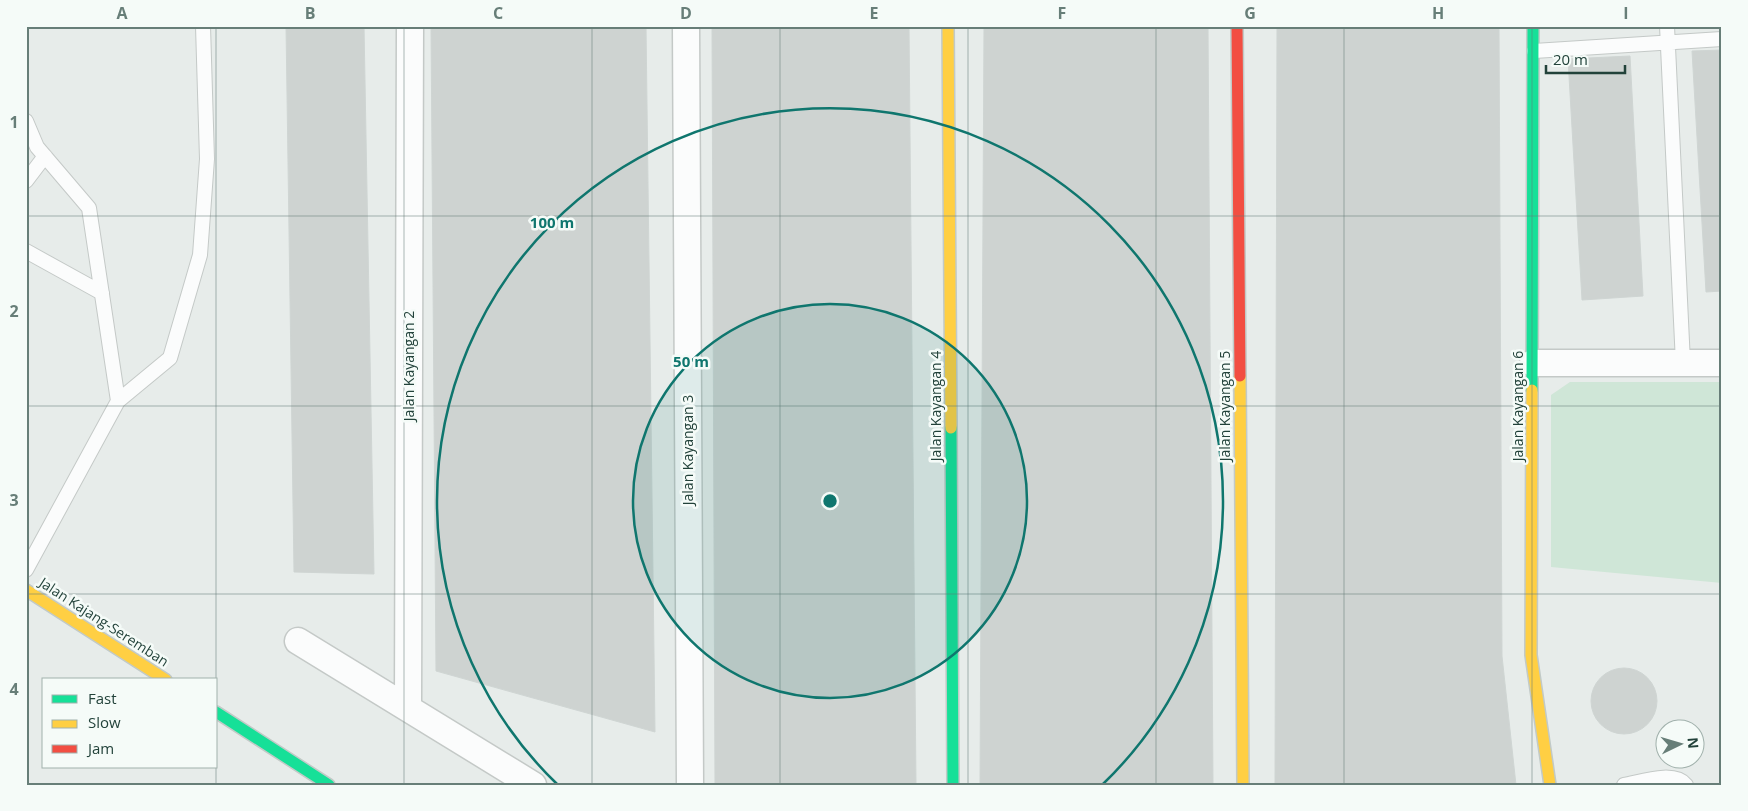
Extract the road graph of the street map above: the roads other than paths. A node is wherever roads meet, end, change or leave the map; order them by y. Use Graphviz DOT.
graph roads {
  1 [pos="203,26"];
  2 [pos="410,26"];
  3 [pos="686,26"];
  4 [pos="948,26"];
  5 [pos="1237,26"];
  6 [pos="1533,26"];
  7 [pos="1667,26"];
  8 [pos="1722,39"];
  9 [pos="1668,42"];
  10 [pos="1534,51"];
  11 [pos="26,121"];
  12 [pos="45,156"];
  13 [pos="26,181"];
  14 [pos="26,251"];
  15 [pos="102,293"];
  16 [pos="1683,363"];
  17 [pos="1722,363"];
  18 [pos="1533,364"];
  19 [pos="118,401"];
  20 [pos="26,570"];
  21 [pos="26,590"];
  22 [pos="298,640"];
  23 [pos="163,678"];
  24 [pos="408,706"];
  25 [pos="218,713"];
  26 [pos="329,785"];
  27 [pos="532,785"];
  28 [pos="690,785"];
  29 [pos="953,785"];
  30 [pos="1243,785"];
  31 [pos="1550,785"];
  32 [pos="1624,785"];
  33 [pos="1686,785"];
  1 -- 19 [label="lane"];
  2 -- 24 [label="street, Jalan Kayangan 2"];
  3 -- 28 [label="street, Jalan Kayangan 3"];
  4 -- 29 [label="street, Jalan Kayangan 4"];
  5 -- 30 [label="street, Jalan Kayangan 5"];
  6 -- 10 [label="street, Jalan Kayangan 6"];
  7 -- 9 [label="lane"];
  8 -- 9 [label="lane"];
  9 -- 10 [label="lane"];
  9 -- 16 [label="lane"];
  10 -- 18 [label="street, Jalan Kayangan 6"];
  11 -- 12 [label="lane"];
  12 -- 13 [label="lane"];
  12 -- 15 [label="lane"];
  14 -- 15 [label="lane"];
  15 -- 19 [label="lane"];
  16 -- 17 [label="street"];
  16 -- 18 [label="street"];
  18 -- 31 [label="street, Jalan Kayangan 6"];
  19 -- 20 [label="lane"];
  21 -- 23 [label="street, Jalan Kajang-Seremban"];
  22 -- 24 [label="street"];
  24 -- 27 [label="street"];
  25 -- 26 [label="street"];
  32 -- 33 [label="lane"];
}
